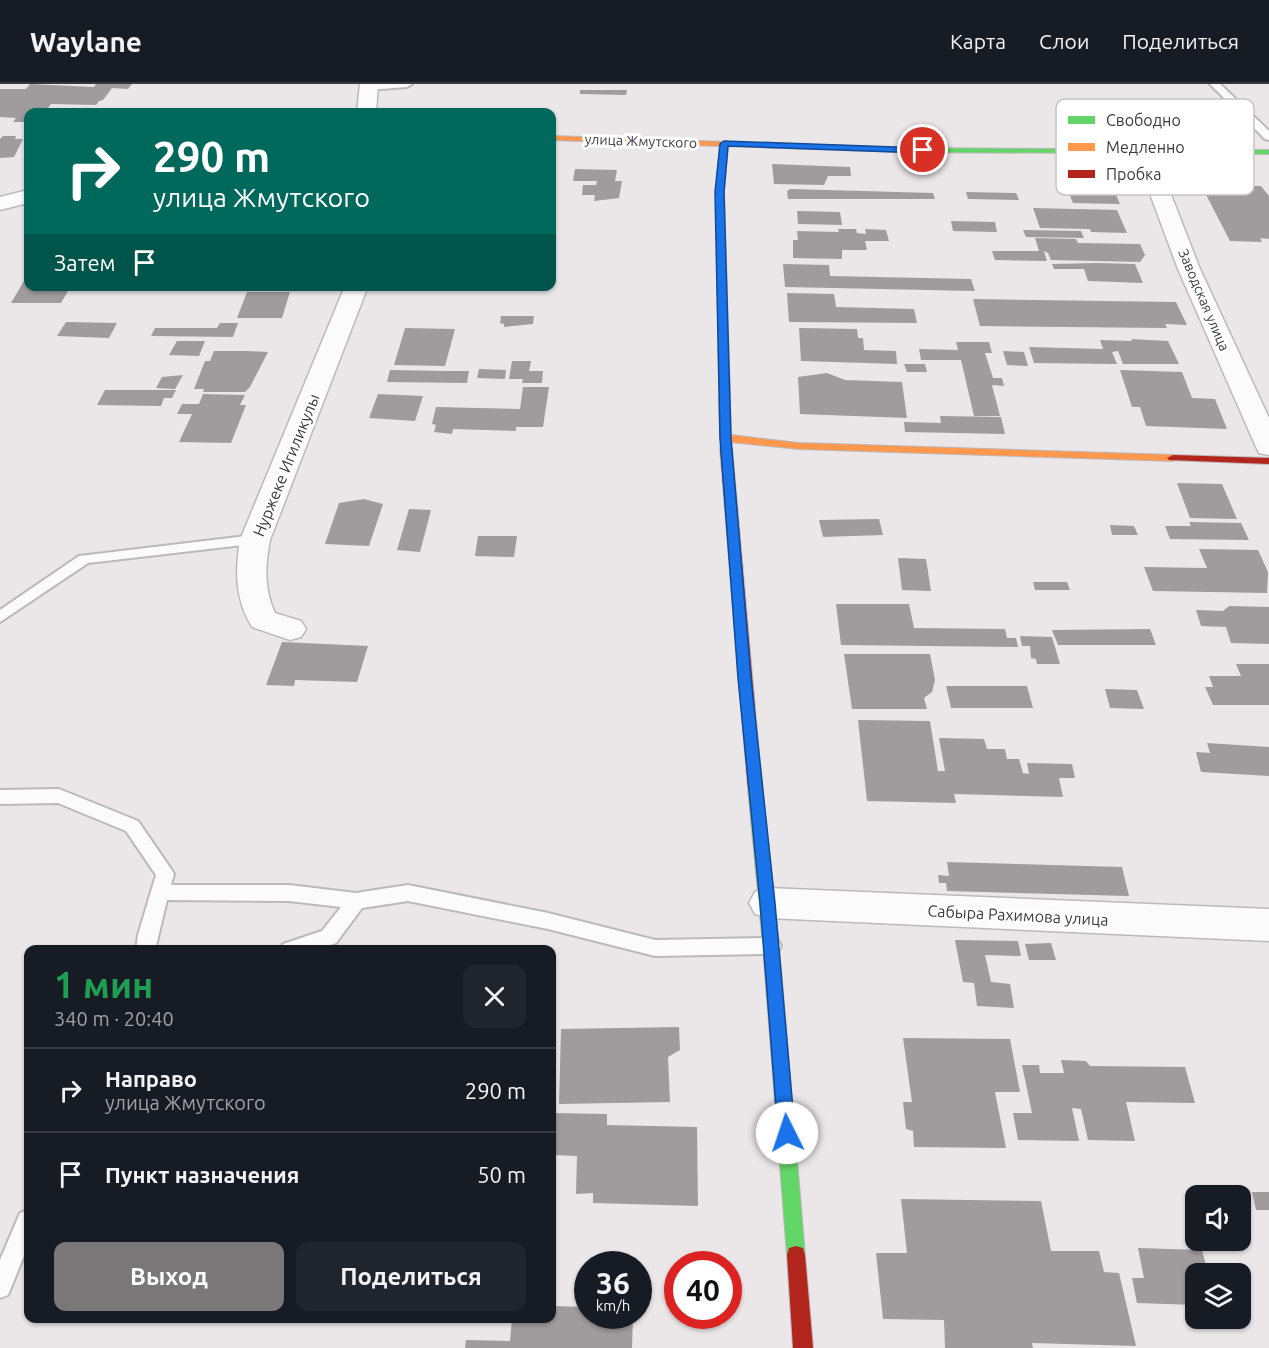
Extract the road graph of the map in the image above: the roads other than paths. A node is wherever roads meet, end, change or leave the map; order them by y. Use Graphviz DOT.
graph roads {
  1 [pos="407,84"];
  2 [pos="1215,84"];
  3 [pos="369,86"];
  4 [pos="1230,99"];
  5 [pos="367,108"];
  6 [pos="1254,122"];
  7 [pos="1269,137"];
  8 [pos="556,138"];
  9 [pos="724,144"];
  10 [pos="1056,151"];
  11 [pos="1254,152"];
  12 [pos="1269,152"];
  13 [pos="1161,195"];
  14 [pos="24,197"];
  15 [pos="0,204"];
  16 [pos="355,291"];
  17 [pos="725,438"];
  18 [pos="1269,447"];
  19 [pos="1269,461"];
  20 [pos="255,540"];
  21 [pos="0,617"];
  22 [pos="290,629"];
  23 [pos="0,797"];
  24 [pos="160,892"];
  25 [pos="356,901"];
  26 [pos="768,903"];
  27 [pos="1269,925"];
  28 [pos="146,945"];
  29 [pos="305,945"];
  30 [pos="771,946"];
  31 [pos="24,1230"];
  32 [pos="0,1287"];
  33 [pos="803,1348"];
  1 -- 3 [label="lane"];
  2 -- 4 [label="lane"];
  3 -- 5 [label="street"];
  6 -- 7 [label="lane"];
  8 -- 9 [label="street, улица Жмутского"];
  9 -- 10 [label="street, улица Жмутского"];
  9 -- 17 [label="street"];
  11 -- 12 [label="street, улица Жмутского"];
  13 -- 18 [label="street, Заводская улица"];
  14 -- 15 [label="street"];
  16 -- 20 [label="street, Нуржеке Игиликулы"];
  17 -- 19 [label="street"];
  17 -- 26 [label="street"];
  20 -- 21 [label="lane"];
  20 -- 22 [label="street, Нуржеке Игиликулы"];
  23 -- 24 [label="lane"];
  24 -- 25 [label="lane"];
  24 -- 28 [label="lane"];
  25 -- 29 [label="lane"];
  25 -- 30 [label="lane"];
  26 -- 27 [label="street, Сабыра Рахимова улица"];
  26 -- 30 [label="street"];
  30 -- 33 [label="street"];
  31 -- 32 [label="lane"];
}
